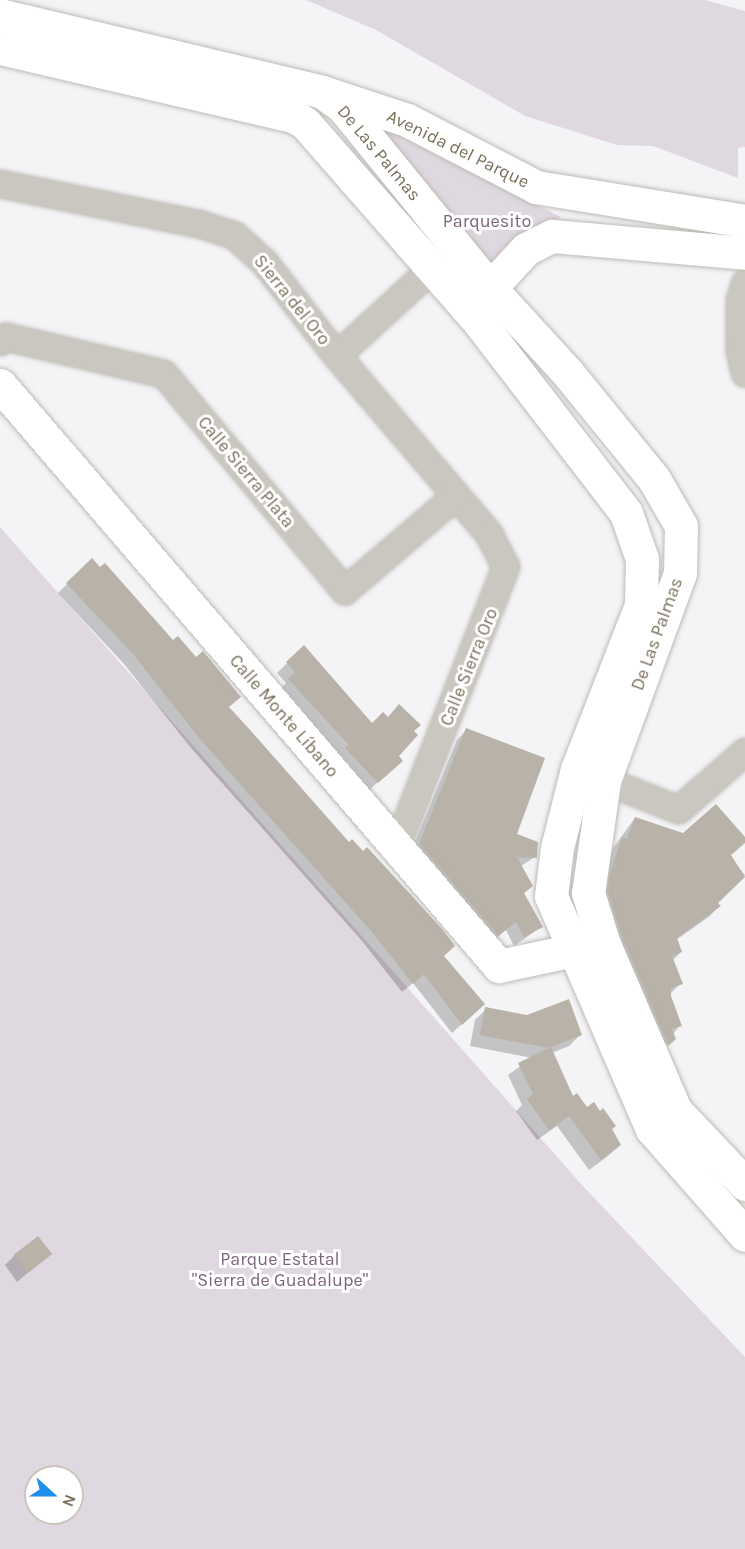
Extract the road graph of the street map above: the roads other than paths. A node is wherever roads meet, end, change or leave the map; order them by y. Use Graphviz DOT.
graph roads {
  1 [pos="0,15"];
  2 [pos="0,48"];
  3 [pos="204,79"];
  4 [pos="322,92"];
  5 [pos="0,184"];
  6 [pos="745,221"];
  7 [pos="745,253"];
  8 [pos="431,270"];
  9 [pos="745,284"];
  10 [pos="490,288"];
  11 [pos="479,322"];
  12 [pos="0,342"];
  13 [pos="337,356"];
  14 [pos="745,373"];
  15 [pos="576,383"];
  16 [pos="0,385"];
  17 [pos="546,409"];
  18 [pos="455,497"];
  19 [pos="745,753"];
  20 [pos="590,775"];
  21 [pos="397,847"];
  22 [pos="588,946"];
  23 [pos="664,1120"];
  24 [pos="745,1184"];
  25 [pos="745,1235"];
  1 -- 3 [label="street, Avenida del Parque"];
  2 -- 3 [label="street, Avenida del Parque"];
  3 -- 4 [label="street, Avenida del Parque"];
  3 -- 8 [label="street, Avenida del Parque"];
  4 -- 6 [label="street, Avenida del Parque"];
  4 -- 10 [label="street, De Las Palmas"];
  5 -- 13 [label="street, Sierra del Oro"];
  7 -- 10 [label="street"];
  8 -- 11 [label="street, Avenida del Parque"];
  8 -- 13 [label="street"];
  9 -- 14 [label="street"];
  10 -- 15 [label="street, De Las Palmas"];
  11 -- 17 [label="street, De Las Palmas"];
  12 -- 18 [label="street, Calle Sierra Plata"];
  13 -- 18 [label="street, Sierra del Oro"];
  15 -- 17 [label="street"];
  15 -- 20 [label="street, De Las Palmas"];
  16 -- 21 [label="street, Calle Monte Líbano"];
  17 -- 20 [label="street, De Las Palmas"];
  18 -- 21 [label="street, Calle Sierra Oro"];
  19 -- 20 [label="street"];
  20 -- 22 [label="street, De Las Palmas"];
  21 -- 22 [label="street, Calle Monte Líbano"];
  22 -- 23 [label="street, De Las Palmas"];
  23 -- 24 [label="street, De Las Palmas"];
  23 -- 25 [label="street, De Las Palmas"];
}
